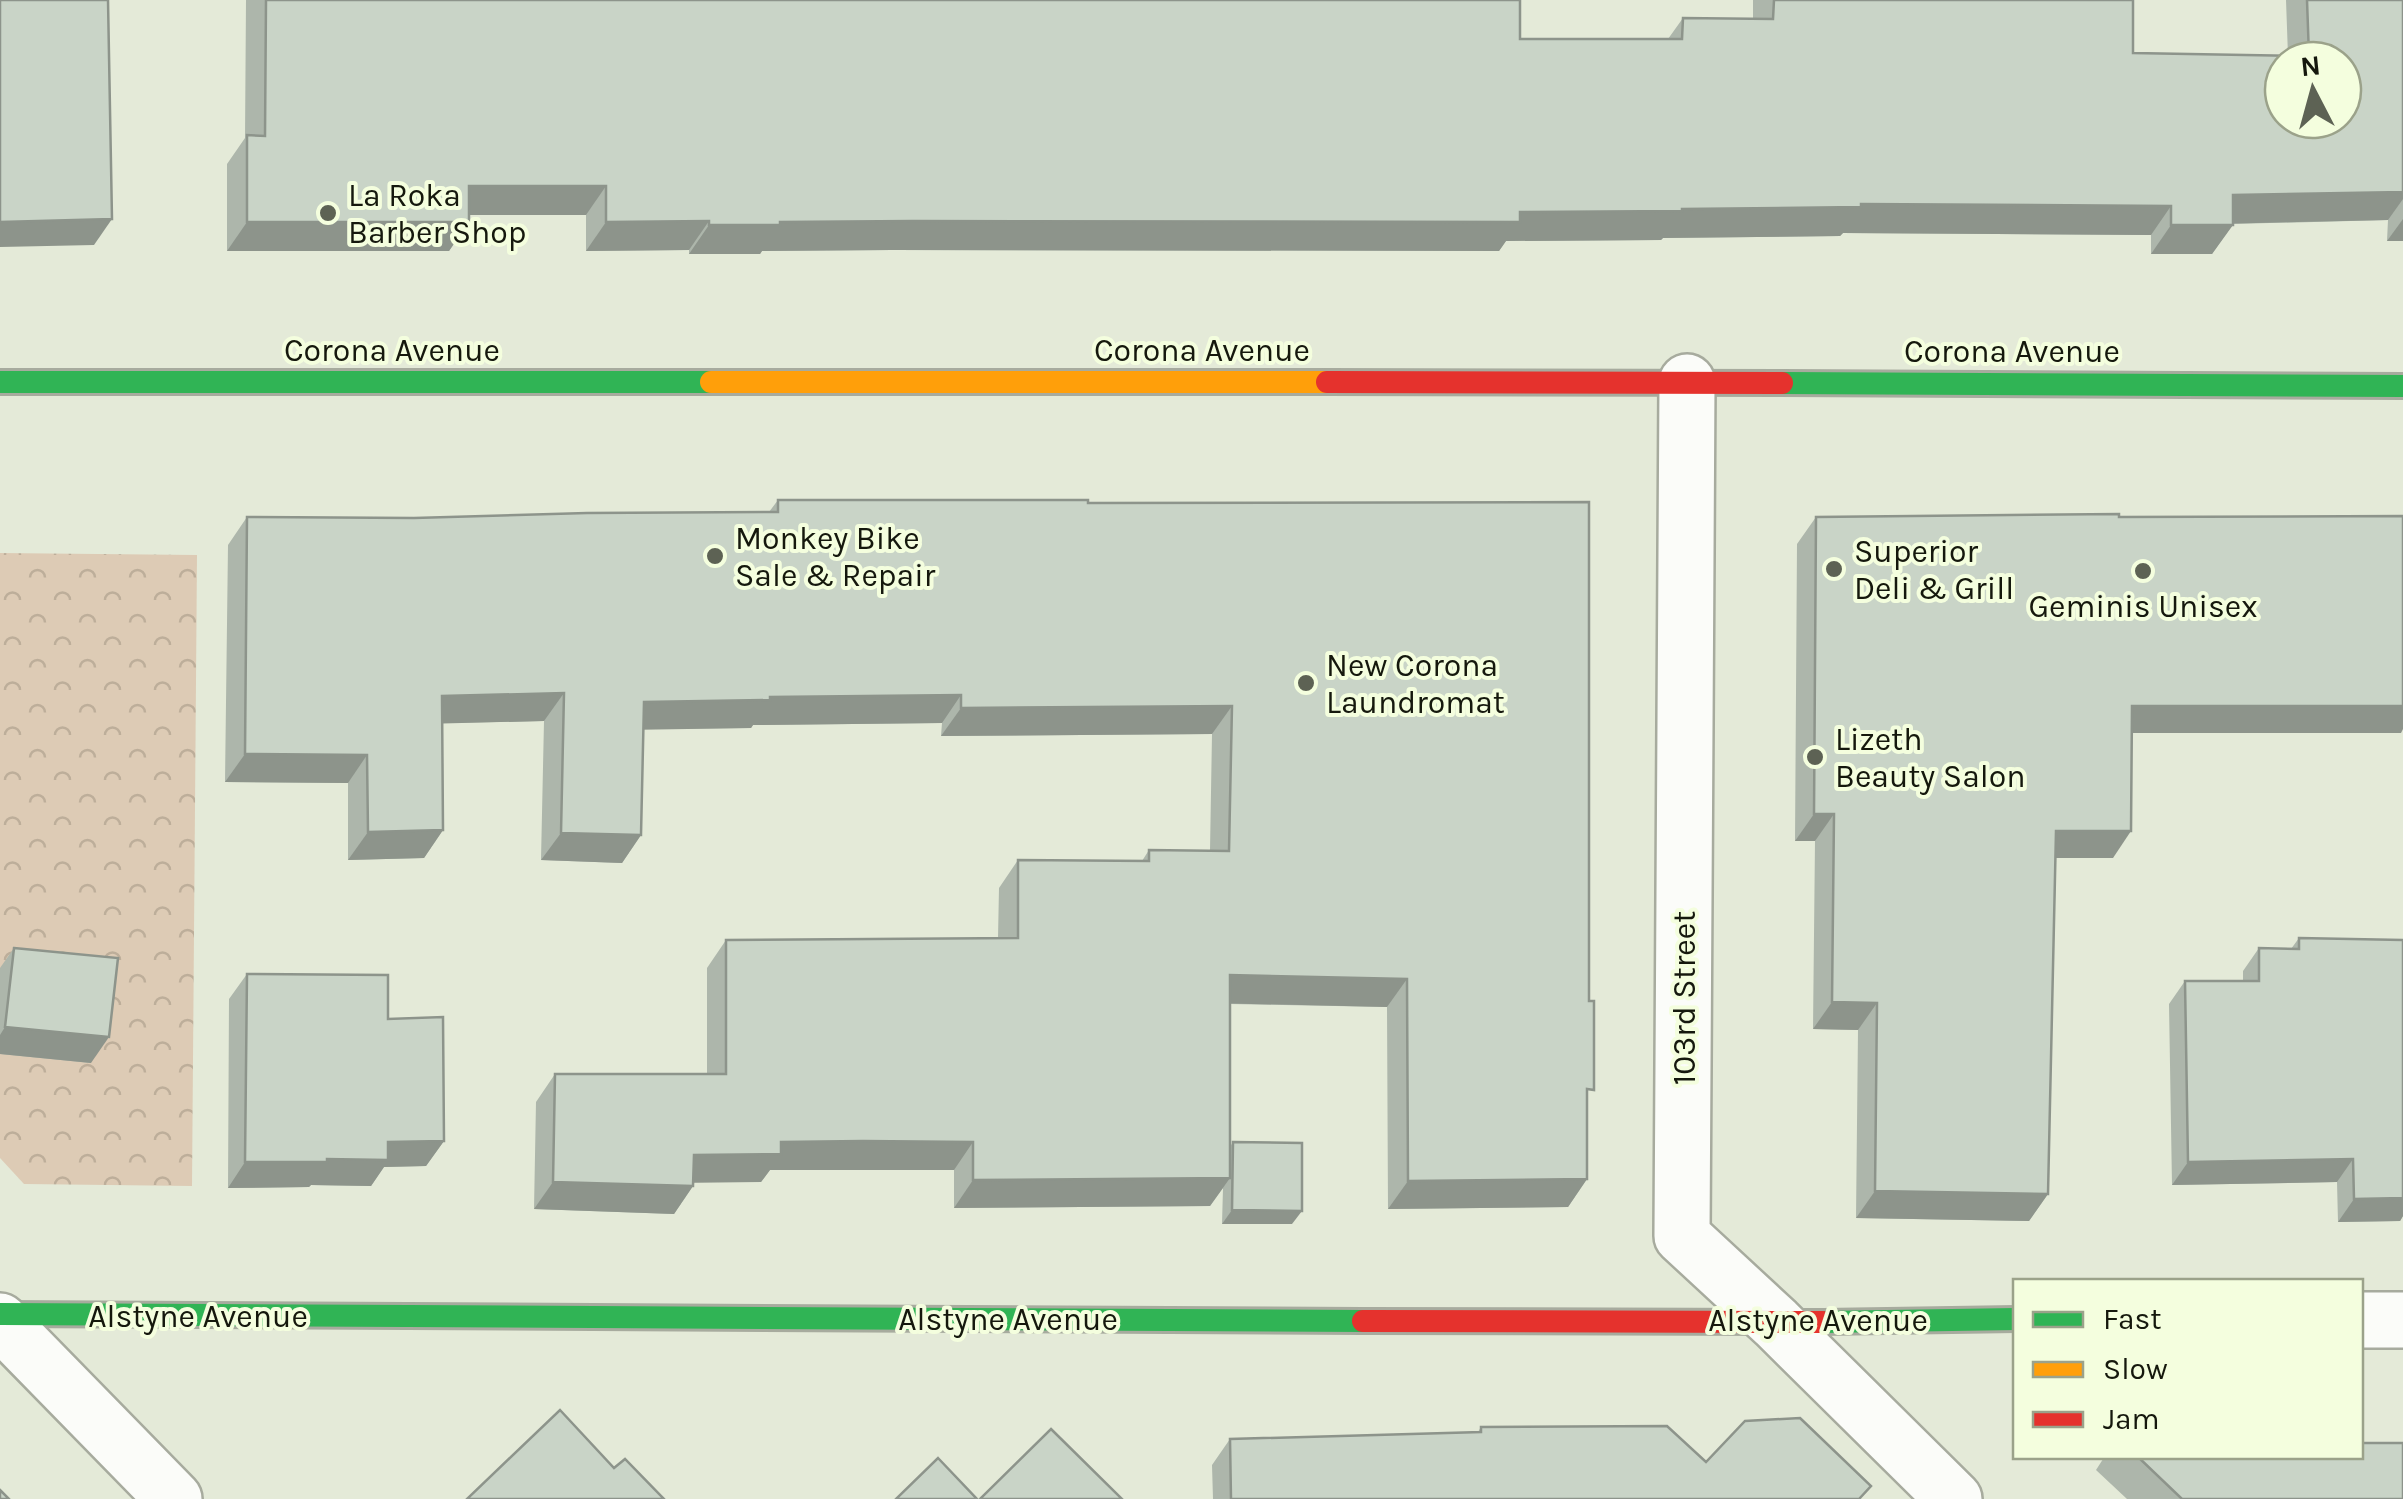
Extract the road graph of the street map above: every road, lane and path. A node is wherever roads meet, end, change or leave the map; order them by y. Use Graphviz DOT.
graph roads {
  1 [pos="0,382"];
  2 [pos="1688,382"];
  3 [pos="2403,386"];
  4 [pos="0,1318"];
  5 [pos="2013,1319"];
  6 [pos="2363,1320"];
  7 [pos="2403,1320"];
  8 [pos="1776,1323"];
  9 [pos="174,1499"];
  10 [pos="1954,1499"];
  1 -- 2 [label="street, Corona Avenue"];
  2 -- 3 [label="street, Corona Avenue"];
  2 -- 8 [label="street, 103rd Street"];
  4 -- 8 [label="street, Alstyne Avenue"];
  4 -- 9 [label="street"];
  5 -- 8 [label="street, Alstyne Avenue"];
  6 -- 7 [label="street"];
  8 -- 10 [label="street, 103rd Street"];
}
